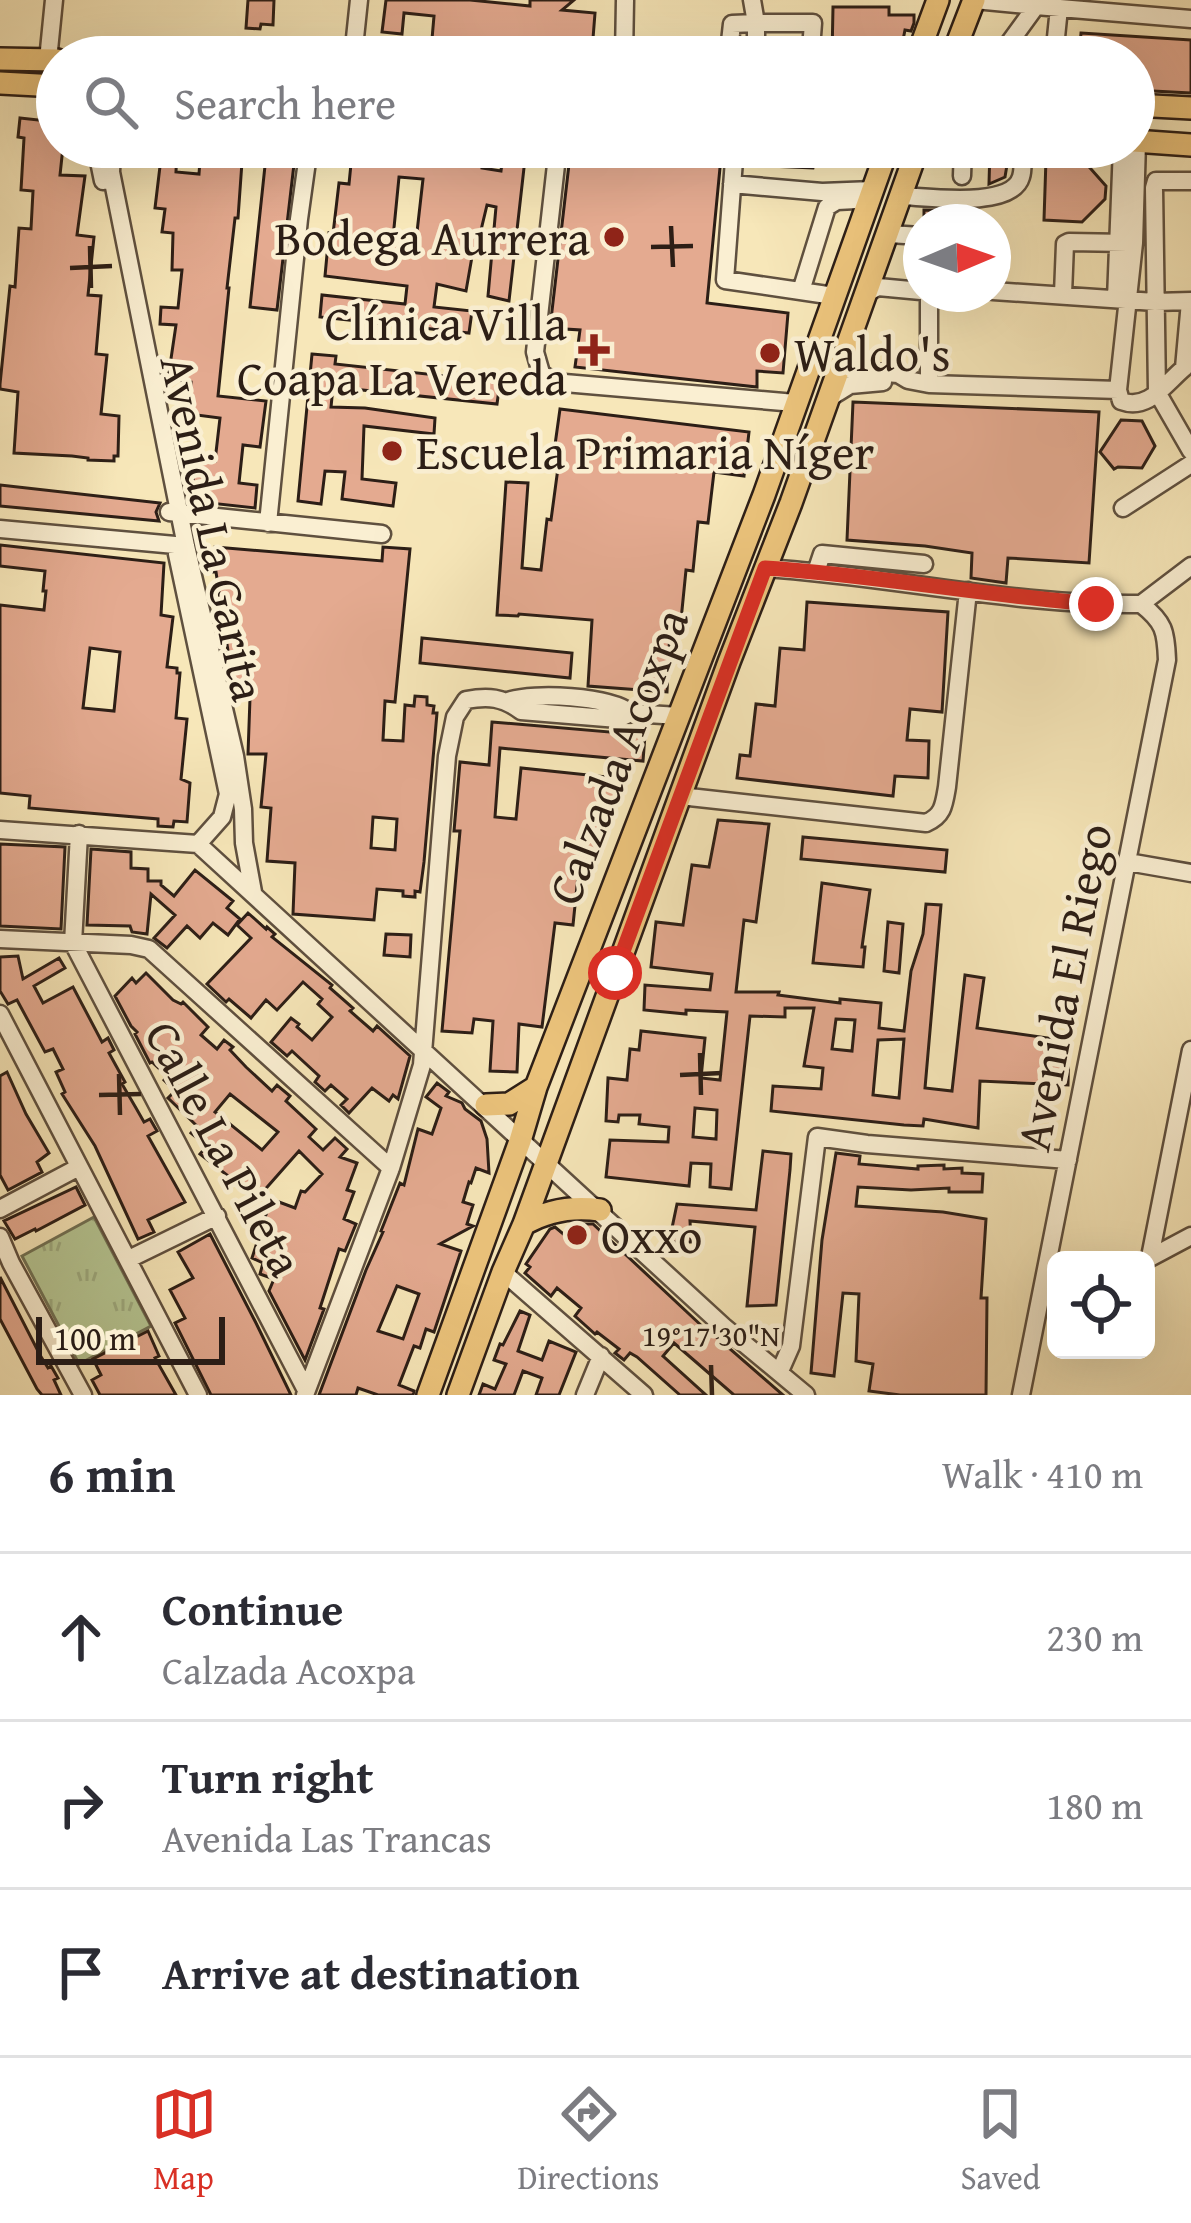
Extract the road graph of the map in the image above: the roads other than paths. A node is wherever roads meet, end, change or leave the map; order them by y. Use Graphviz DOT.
graph roads {
  1 [pos="54,0"];
  2 [pos="359,0"];
  3 [pos="625,0"];
  4 [pos="752,0"];
  5 [pos="938,0"];
  6 [pos="975,0"];
  7 [pos="1036,6"];
  8 [pos="1059,8"];
  9 [pos="1191,19"];
  10 [pos="757,23"];
  11 [pos="53,36"];
  12 [pos="355,36"];
  13 [pos="624,36"];
  14 [pos="731,36"];
  15 [pos="757,36"];
  16 [pos="812,36"];
  17 [pos="925,36"];
  18 [pos="960,36"];
  19 [pos="1014,36"];
  20 [pos="1056,36"];
  21 [pos="0,59"];
  22 [pos="36,60"];
  23 [pos="0,83"];
  24 [pos="36,85"];
  25 [pos="1155,106"];
  26 [pos="1191,109"];
  27 [pos="1155,144"];
  28 [pos="1191,145"];
  29 [pos="100,168"];
  30 [pos="111,168"];
  31 [pos="306,168"];
  32 [pos="556,168"];
  33 [pos="733,168"];
  34 [pos="881,168"];
  35 [pos="911,168"];
  36 [pos="963,168"];
  37 [pos="1021,168"];
  38 [pos="1130,168"];
  39 [pos="1191,181"];
  40 [pos="732,184"];
  41 [pos="962,193"];
  42 [pos="871,195"];
  43 [pos="901,196"];
  44 [pos="889,234"];
  45 [pos="903,235"];
  46 [pos="1127,243"];
  47 [pos="876,267"];
  48 [pos="903,278"];
  49 [pos="903,290"];
  50 [pos="801,291"];
  51 [pos="1011,291"];
  52 [pos="868,292"];
  53 [pos="1063,294"];
  54 [pos="834,296"];
  55 [pos="1123,299"];
  56 [pos="1191,301"];
  57 [pos="1155,302"];
  58 [pos="926,312"];
  59 [pos="838,369"];
  60 [pos="1187,377"];
  61 [pos="908,380"];
  62 [pos="929,384"];
  63 [pos="1118,390"];
  64 [pos="1156,392"];
  65 [pos="827,399"];
  66 [pos="795,403"];
  67 [pos="1191,451"];
  68 [pos="1191,464"];
  69 [pos="768,485"];
  70 [pos="794,494"];
  71 [pos="1123,508"];
  72 [pos="174,513"];
  73 [pos="268,523"];
  74 [pos="0,529"];
  75 [pos="382,534"];
  76 [pos="181,546"];
  77 [pos="924,564"];
  78 [pos="1191,566"];
  79 [pos="765,568"];
  80 [pos="816,572"];
  81 [pos="968,591"];
  82 [pos="1141,604"];
  83 [pos="705,643"];
  84 [pos="732,653"];
  85 [pos="679,716"];
  86 [pos="680,796"];
  87 [pos="0,830"];
  88 [pos="79,834"];
  89 [pos="198,844"];
  90 [pos="1128,862"];
  91 [pos="1191,873"];
  92 [pos="253,893"];
  93 [pos="0,939"];
  94 [pos="73,943"];
  95 [pos="0,1014"];
  96 [pos="551,1048"];
  97 [pos="1191,1050"];
  98 [pos="422,1051"];
  99 [pos="584,1059"];
  100 [pos="536,1087"];
  101 [pos="486,1106"];
  102 [pos="1191,1129"];
  103 [pos="1174,1138"];
  104 [pos="520,1141"];
  105 [pos="1068,1160"];
  106 [pos="547,1161"];
  107 [pos="79,1167"];
  108 [pos="391,1168"];
  109 [pos="0,1209"];
  110 [pos="600,1210"];
  111 [pos="217,1216"];
  112 [pos="524,1224"];
  113 [pos="1191,1236"];
  114 [pos="0,1237"];
  115 [pos="1150,1251"];
  116 [pos="1155,1255"];
  117 [pos="129,1259"];
  118 [pos="503,1272"];
  119 [pos="1047,1314"];
  120 [pos="1036,1324"];
  121 [pos="601,1356"];
  122 [pos="780,1371"];
  123 [pos="433,1382"];
  124 [pos="460,1388"];
  125 [pos="305,1392"];
  126 [pos="83,1395"];
  127 [pos="198,1395"];
  128 [pos="585,1395"];
  129 [pos="644,1395"];
  130 [pos="806,1395"];
  131 [pos="1022,1395"];
  1 -- 11 [label="street"];
  2 -- 12 [label="street"];
  3 -- 13 [label="street"];
  4 -- 10 [label="street"];
  5 -- 17 [label="main road"];
  6 -- 7 [label="street"];
  6 -- 18 [label="main road"];
  7 -- 8 [label="street"];
  7 -- 19 [label="street"];
  8 -- 9 [label="street"];
  8 -- 20 [label="street"];
  10 -- 14 [label="street"];
  10 -- 15 [label="street"];
  10 -- 16 [label="street"];
  21 -- 22 [label="main road"];
  23 -- 24 [label="main road"];
  25 -- 26 [label="main road"];
  27 -- 28 [label="main road"];
  29 -- 72 [label="street, Avenida La Garita"];
  30 -- 72 [label="street, Avenida La Garita"];
  31 -- 73 [label="street"];
  32 -- 66 [label="street"];
  33 -- 40 [label="street"];
  34 -- 42 [label="main road, Calzada Acoxpa"];
  35 -- 43 [label="main road, Calzada Acoxpa"];
  36 -- 41 [label="street"];
  37 -- 41 [label="street"];
  38 -- 46 [label="street"];
  39 -- 57 [label="street"];
  40 -- 42 [label="street"];
  40 -- 50 [label="street"];
  41 -- 43 [label="street"];
  42 -- 50 [label="street"];
  42 -- 54 [label="main road, Calzada Acoxpa"];
  43 -- 44 [label="main road, Calzada Acoxpa"];
  44 -- 45 [label="street"];
  44 -- 47 [label="main road, Calzada Acoxpa"];
  46 -- 53 [label="street"];
  46 -- 55 [label="street"];
  47 -- 48 [label="street"];
  47 -- 52 [label="main road, Calzada Acoxpa"];
  49 -- 52 [label="street"];
  50 -- 54 [label="street"];
  51 -- 53 [label="street"];
  52 -- 59 [label="main road, Calzada Acoxpa"];
  53 -- 55 [label="street"];
  54 -- 66 [label="main road, Calzada Acoxpa"];
  55 -- 57 [label="street"];
  55 -- 63 [label="street"];
  56 -- 57 [label="street"];
  56 -- 60 [label="street"];
  57 -- 64 [label="street"];
  58 -- 62 [label="street"];
  59 -- 61 [label="street"];
  59 -- 65 [label="main road, Calzada Acoxpa"];
  60 -- 64 [label="street"];
  61 -- 62 [label="street"];
  61 -- 65 [label="street"];
  62 -- 63 [label="street"];
  63 -- 64 [label="street"];
  64 -- 67 [label="street"];
  65 -- 70 [label="main road, Calzada Acoxpa"];
  66 -- 69 [label="main road, Calzada Acoxpa"];
  68 -- 71 [label="street"];
  69 -- 70 [label="main road"];
  69 -- 83 [label="main road, Calzada Acoxpa"];
  70 -- 79 [label="main road, Calzada Acoxpa"];
  72 -- 73 [label="street"];
  72 -- 76 [label="street, Avenida La Garita"];
  73 -- 75 [label="street"];
  74 -- 76 [label="street"];
  76 -- 89 [label="street, Avenida La Garita"];
  76 -- 92 [label="street, Avenida La Garita"];
  77 -- 80 [label="street"];
  78 -- 82 [label="street"];
  79 -- 80 [label="street"];
  79 -- 84 [label="main road, Calzada Acoxpa"];
  80 -- 81 [label="street"];
  81 -- 82 [label="street"];
  81 -- 86 [label="street"];
  82 -- 90 [label="street, Avenida El Riego"];
  83 -- 84 [label="main road"];
  83 -- 85 [label="main road, Calzada Acoxpa"];
  84 -- 86 [label="main road, Calzada Acoxpa"];
  85 -- 96 [label="main road, Calzada Acoxpa"];
  85 -- 98 [label="street"];
  86 -- 99 [label="main road, Calzada Acoxpa"];
  87 -- 88 [label="street"];
  88 -- 89 [label="street"];
  88 -- 94 [label="street"];
  89 -- 92 [label="street"];
  90 -- 91 [label="street"];
  90 -- 105 [label="street, Avenida El Riego"];
  92 -- 98 [label="street"];
  93 -- 94 [label="street"];
  94 -- 108 [label="street"];
  94 -- 111 [label="street, Calle La Pileta"];
  95 -- 107 [label="street"];
  96 -- 99 [label="main road"];
  96 -- 100 [label="main road, Calzada Acoxpa"];
  97 -- 103 [label="street"];
  98 -- 101 [label="street"];
  98 -- 108 [label="street"];
  99 -- 106 [label="main road, Calzada Acoxpa"];
  100 -- 101 [label="main road"];
  100 -- 104 [label="main road, Calzada Acoxpa"];
  101 -- 104 [label="street"];
  102 -- 103 [label="street"];
  103 -- 115 [label="street"];
  104 -- 106 [label="street"];
  104 -- 123 [label="main road, Calzada Acoxpa"];
  105 -- 120 [label="street, Avenida El Riego"];
  105 -- 122 [label="street"];
  106 -- 110 [label="street"];
  106 -- 112 [label="main road, Calzada Acoxpa"];
  107 -- 109 [label="street"];
  107 -- 117 [label="street"];
  108 -- 125 [label="street"];
  110 -- 112 [label="main road"];
  110 -- 122 [label="street"];
  111 -- 117 [label="street"];
  111 -- 125 [label="street, Calle La Pileta"];
  112 -- 118 [label="main road, Calzada Acoxpa"];
  113 -- 116 [label="street"];
  114 -- 126 [label="street"];
  117 -- 127 [label="street"];
  118 -- 121 [label="street"];
  118 -- 124 [label="main road, Calzada Acoxpa"];
  119 -- 120 [label="street"];
  120 -- 131 [label="street, Avenida El Riego"];
  121 -- 128 [label="street"];
  121 -- 129 [label="street"];
  122 -- 130 [label="street"];
  123 -- 124 [label="main road"];
}
